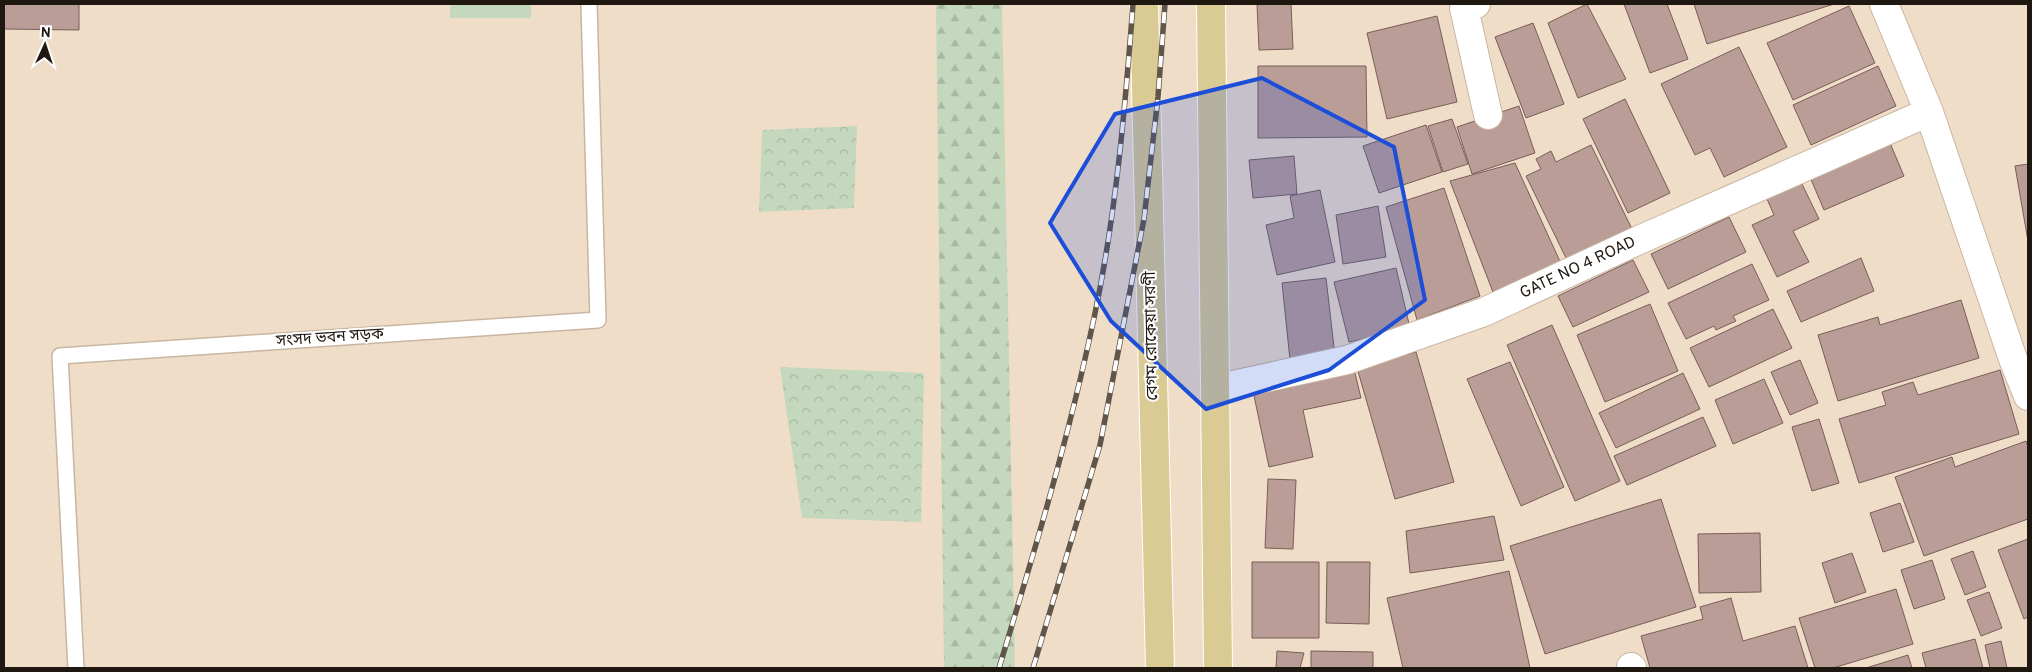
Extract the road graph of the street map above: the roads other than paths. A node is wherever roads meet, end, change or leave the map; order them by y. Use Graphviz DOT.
graph roads {
  1 [pos="589,4"];
  2 [pos="1144,4"];
  3 [pos="1212,4"];
  4 [pos="1476,4"];
  5 [pos="1884,4"];
  6 [pos="1929,112"];
  7 [pos="1488,114"];
  8 [pos="1215,389"];
  9 [pos="2028,396"];
  10 [pos="76,668"];
  11 [pos="1160,668"];
  12 [pos="1218,668"];
  1 -- 10 [label="lane, সংসদ ভবন সড়ক"];
  2 -- 11 [label="main road, বেগম রোকেয়া সরণী"];
  3 -- 8 [label="main road"];
  4 -- 7 [label="street"];
  5 -- 6 [label="street"];
  6 -- 8 [label="street, GATE NO 4 ROAD"];
  6 -- 9 [label="street"];
  8 -- 12 [label="main road"];
}
